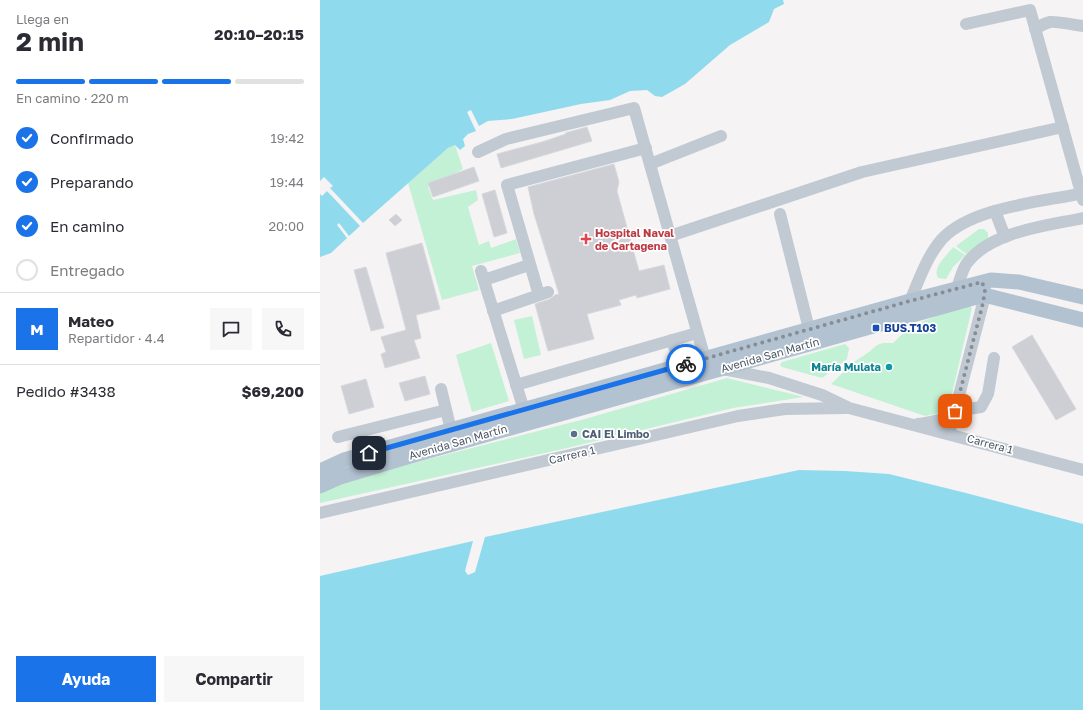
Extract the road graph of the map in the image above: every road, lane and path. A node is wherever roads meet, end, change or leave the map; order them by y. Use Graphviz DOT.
graph roads {
  1 [pos="966,24"];
  2 [pos="1083,26"];
  3 [pos="1035,29"];
  4 [pos="1063,127"];
  5 [pos="721,136"];
  6 [pos="646,148"];
  7 [pos="478,152"];
  8 [pos="650,164"];
  9 [pos="1082,195"];
  10 [pos="995,211"];
  11 [pos="780,214"];
  12 [pos="1083,218"];
  13 [pos="670,236"];
  14 [pos="1005,236"];
  15 [pos="529,265"];
  16 [pos="957,288"];
  17 [pos="983,289"];
  18 [pos="1083,297"];
  19 [pos="910,301"];
  20 [pos="493,311"];
  21 [pos="1083,320"];
  22 [pos="809,329"];
  23 [pos="698,333"];
  24 [pos="672,340"];
  25 [pos="994,358"];
  26 [pos="705,359"];
  27 [pos="680,365"];
  28 [pos="723,369"];
  29 [pos="516,385"];
  30 [pos="441,388"];
  31 [pos="956,407"];
  32 [pos="849,408"];
  33 [pos="446,410"];
  34 [pos="524,410"];
  35 [pos="915,424"];
  36 [pos="451,430"];
  37 [pos="949,434"];
  38 [pos="338,437"];
  39 [pos="344,460"];
  40 [pos="320,462"];
  41 [pos="1083,470"];
  42 [pos="320,471"];
  43 [pos="320,486"];
  44 [pos="320,513"];
  1 -- 3 [label="street"];
  2 -- 3 [label="street"];
  3 -- 4 [label="street"];
  4 -- 9 [label="street"];
  4 -- 13 [label="street"];
  5 -- 8 [label="street"];
  6 -- 7 [label="street"];
  6 -- 8 [label="street"];
  6 -- 15 [label="street"];
  8 -- 13 [label="street"];
  9 -- 10 [label="street"];
  10 -- 14 [label="street"];
  10 -- 19 [label="street"];
  11 -- 22 [label="street"];
  12 -- 14 [label="street"];
  13 -- 23 [label="street"];
  14 -- 16 [label="street"];
  15 -- 20 [label="street"];
  15 -- 20 [label="street"];
  16 -- 17 [label="main road, Avenida San Martín"];
  16 -- 19 [label="main road, Avenida San Martín"];
  17 -- 18 [label="main road, Avenida San Martín"];
  17 -- 21 [label="main road, Avenida San Martín"];
  17 -- 28 [label="main road, Avenida San Martín"];
  17 -- 31 [label="street"];
  19 -- 22 [label="main road, Avenida San Martín"];
  20 -- 29 [label="street"];
  22 -- 26 [label="main road, Avenida San Martín"];
  23 -- 24 [label="street"];
  23 -- 26 [label="street"];
  24 -- 27 [label="street"];
  24 -- 29 [label="street"];
  25 -- 31 [label="street"];
  26 -- 27 [label="main road, Avenida San Martín"];
  26 -- 28 [label="street, Carrera 1"];
  27 -- 34 [label="main road, Avenida San Martín"];
  28 -- 32 [label="street, Carrera 1"];
  28 -- 43 [label="main road, Avenida San Martín"];
  29 -- 34 [label="street"];
  30 -- 33 [label="street"];
  31 -- 35 [label="street"];
  31 -- 37 [label="street"];
  32 -- 35 [label="street, Carrera 1"];
  32 -- 44 [label="street, Carrera 1"];
  33 -- 36 [label="street"];
  33 -- 38 [label="street"];
  34 -- 36 [label="main road, Avenida San Martín"];
  35 -- 37 [label="street, Carrera 1"];
  36 -- 39 [label="main road, Avenida San Martín"];
  37 -- 41 [label="street, Carrera 1"];
  39 -- 40 [label="main road"];
  39 -- 42 [label="main road, Avenida San Martín"];
}
